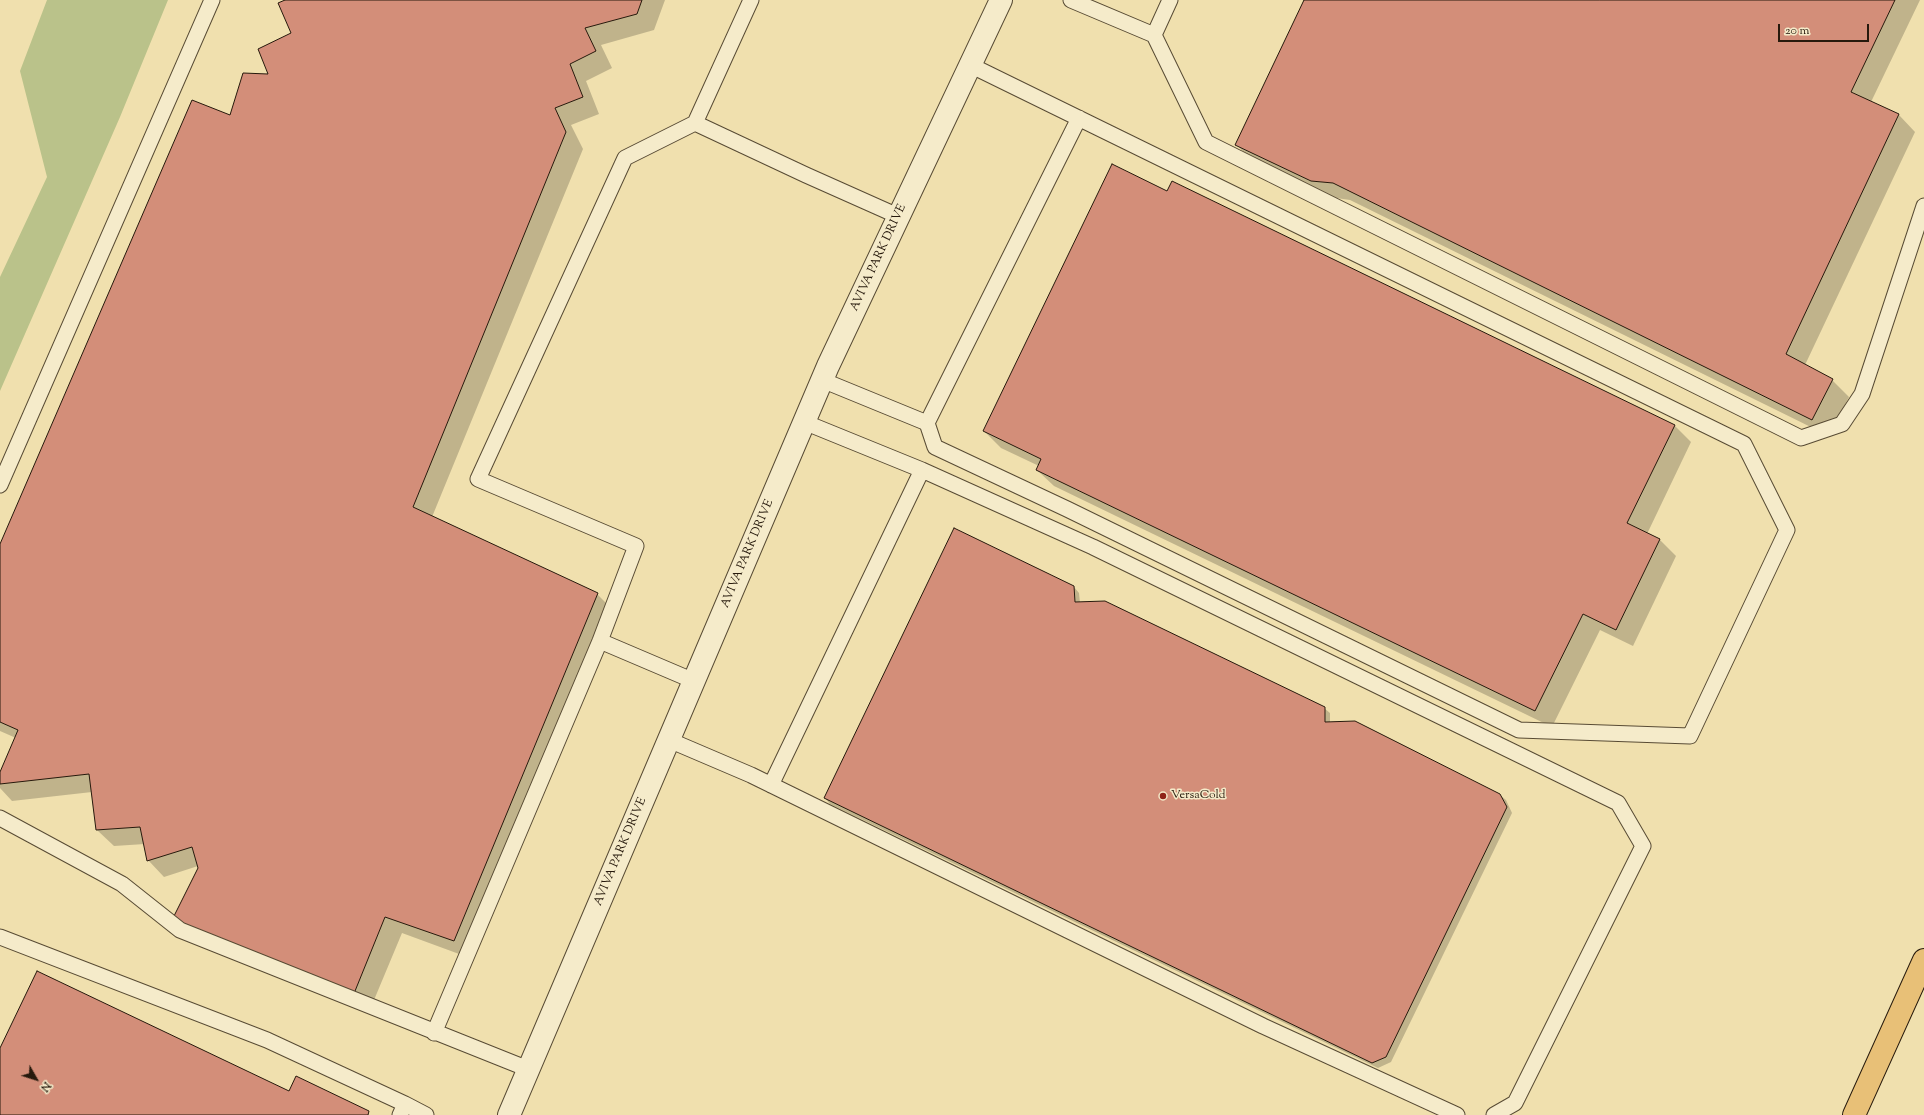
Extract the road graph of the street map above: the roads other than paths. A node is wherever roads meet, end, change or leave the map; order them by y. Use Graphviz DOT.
graph roads {
  1 [pos="212,0"];
  2 [pos="751,0"];
  3 [pos="1001,0"];
  4 [pos="1071,0"];
  5 [pos="1170,0"];
  6 [pos="1154,35"];
  7 [pos="970,65"];
  8 [pos="1079,118"];
  9 [pos="695,123"];
  10 [pos="1924,206"];
  11 [pos="898,216"];
  12 [pos="822,380"];
  13 [pos="804,422"];
  14 [pos="927,423"];
  15 [pos="922,470"];
  16 [pos="0,485"];
  17 [pos="600,641"];
  18 [pos="694,681"];
  19 [pos="669,740"];
  20 [pos="771,785"];
  21 [pos="0,818"];
  22 [pos="0,937"];
  23 [pos="1924,960"];
  24 [pos="434,1033"];
  25 [pos="528,1069"];
  26 [pos="402,1109"];
  27 [pos="426,1115"];
  28 [pos="509,1115"];
  29 [pos="1457,1115"];
  30 [pos="1494,1115"];
  31 [pos="1854,1115"];
  1 -- 16 [label="lane"];
  2 -- 9 [label="lane"];
  3 -- 7 [label="street, AVIVA PARK DRIVE"];
  4 -- 6 [label="lane"];
  5 -- 6 [label="lane"];
  6 -- 10 [label="lane"];
  7 -- 8 [label="lane"];
  7 -- 11 [label="street, AVIVA PARK DRIVE"];
  8 -- 14 [label="lane"];
  8 -- 14 [label="lane"];
  9 -- 11 [label="lane"];
  9 -- 17 [label="lane"];
  11 -- 12 [label="street, AVIVA PARK DRIVE"];
  12 -- 13 [label="street, AVIVA PARK DRIVE"];
  12 -- 14 [label="lane"];
  13 -- 15 [label="lane"];
  13 -- 18 [label="street, AVIVA PARK DRIVE"];
  15 -- 20 [label="lane"];
  15 -- 30 [label="lane"];
  17 -- 18 [label="lane"];
  17 -- 24 [label="lane"];
  18 -- 19 [label="street, AVIVA PARK DRIVE"];
  19 -- 20 [label="lane"];
  19 -- 25 [label="street, AVIVA PARK DRIVE"];
  20 -- 29 [label="lane"];
  21 -- 24 [label="lane"];
  22 -- 26 [label="lane"];
  23 -- 31 [label="highway"];
  24 -- 25 [label="lane"];
  25 -- 28 [label="street, AVIVA PARK DRIVE"];
  26 -- 27 [label="lane"];
}
